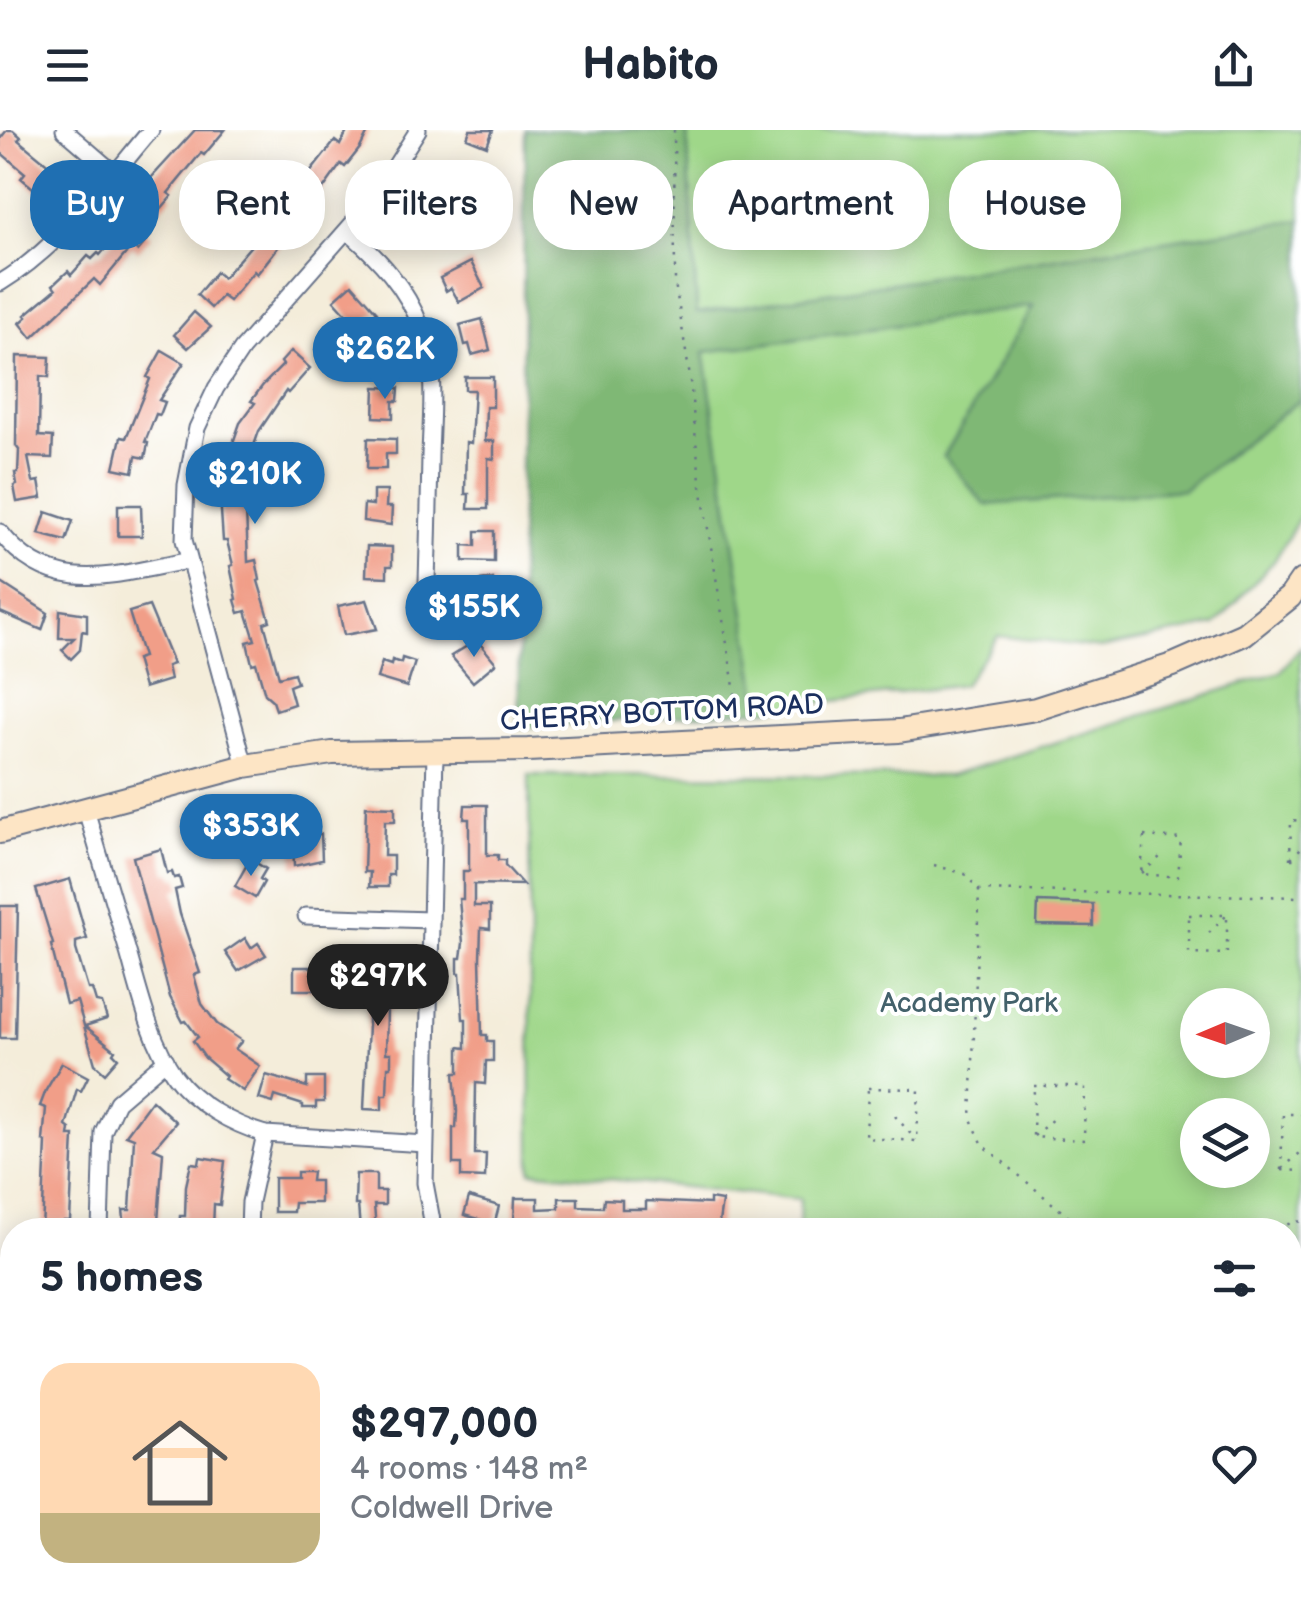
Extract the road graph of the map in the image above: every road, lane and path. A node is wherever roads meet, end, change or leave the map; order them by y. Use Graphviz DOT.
graph roads {
  1 [pos="64,130"];
  2 [pos="151,130"];
  3 [pos="418,130"];
  4 [pos="674,130"];
  5 [pos="98,160"];
  6 [pos="126,160"];
  7 [pos="399,160"];
  8 [pos="345,233"];
  9 [pos="42,250"];
  10 [pos="369,250"];
  11 [pos="0,284"];
  12 [pos="0,532"];
  13 [pos="187,561"];
  14 [pos="1301,581"];
  15 [pos="426,610"];
  16 [pos="743,739"];
  17 [pos="435,752"];
  18 [pos="245,766"];
  19 [pos="86,810"];
  20 [pos="1301,821"];
  21 [pos="0,832"];
  22 [pos="1301,848"];
  23 [pos="1160,857"];
  24 [pos="1290,859"];
  25 [pos="1301,859"];
  26 [pos="934,865"];
  27 [pos="1140,874"];
  28 [pos="980,890"];
  29 [pos="1301,897"];
  30 [pos="1227,915"];
  31 [pos="306,916"];
  32 [pos="430,920"];
  33 [pos="1209,934"];
  34 [pos="166,1060"];
  35 [pos="1301,1114"];
  36 [pos="1057,1115"];
  37 [pos="895,1116"];
  38 [pos="265,1134"];
  39 [pos="1033,1137"];
  40 [pos="917,1141"];
  41 [pos="425,1144"];
  42 [pos="1301,1152"];
  43 [pos="1280,1170"];
  44 [pos="1301,1171"];
  45 [pos="100,1218"];
  46 [pos="249,1218"];
  47 [pos="431,1218"];
  48 [pos="1070,1218"];
  1 -- 5 [label="street"];
  2 -- 6 [label="street"];
  3 -- 7 [label="street"];
  4 -- 16 [label="path"];
  8 -- 13 [label="street"];
  9 -- 11 [label="street"];
  10 -- 15 [label="street"];
  12 -- 13 [label="street"];
  13 -- 18 [label="street"];
  14 -- 16 [label="main road, CHERRY BOTTOM ROAD"];
  16 -- 17 [label="main road, CHERRY BOTTOM ROAD"];
  17 -- 18 [label="main road, CHERRY BOTTOM ROAD"];
  17 -- 32 [label="street"];
  18 -- 19 [label="main road, CHERRY BOTTOM ROAD"];
  19 -- 21 [label="main road, CHERRY BOTTOM ROAD"];
  19 -- 34 [label="street"];
  20 -- 24 [label="path"];
  22 -- 24 [label="path"];
  23 -- 27 [label="path"];
  24 -- 25 [label="path"];
  26 -- 28 [label="path"];
  27 -- 27 [label="path"];
  28 -- 29 [label="path"];
  28 -- 48 [label="path"];
  30 -- 30 [label="path"];
  30 -- 33 [label="path"];
  31 -- 32 [label="street"];
  32 -- 41 [label="street"];
  34 -- 38 [label="street"];
  34 -- 45 [label="street"];
  35 -- 43 [label="path"];
  36 -- 39 [label="path"];
  37 -- 40 [label="path"];
  38 -- 41 [label="street"];
  38 -- 46 [label="street"];
  39 -- 39 [label="path"];
  40 -- 40 [label="path"];
  41 -- 47 [label="street"];
  42 -- 43 [label="path"];
  43 -- 44 [label="path"];
}
